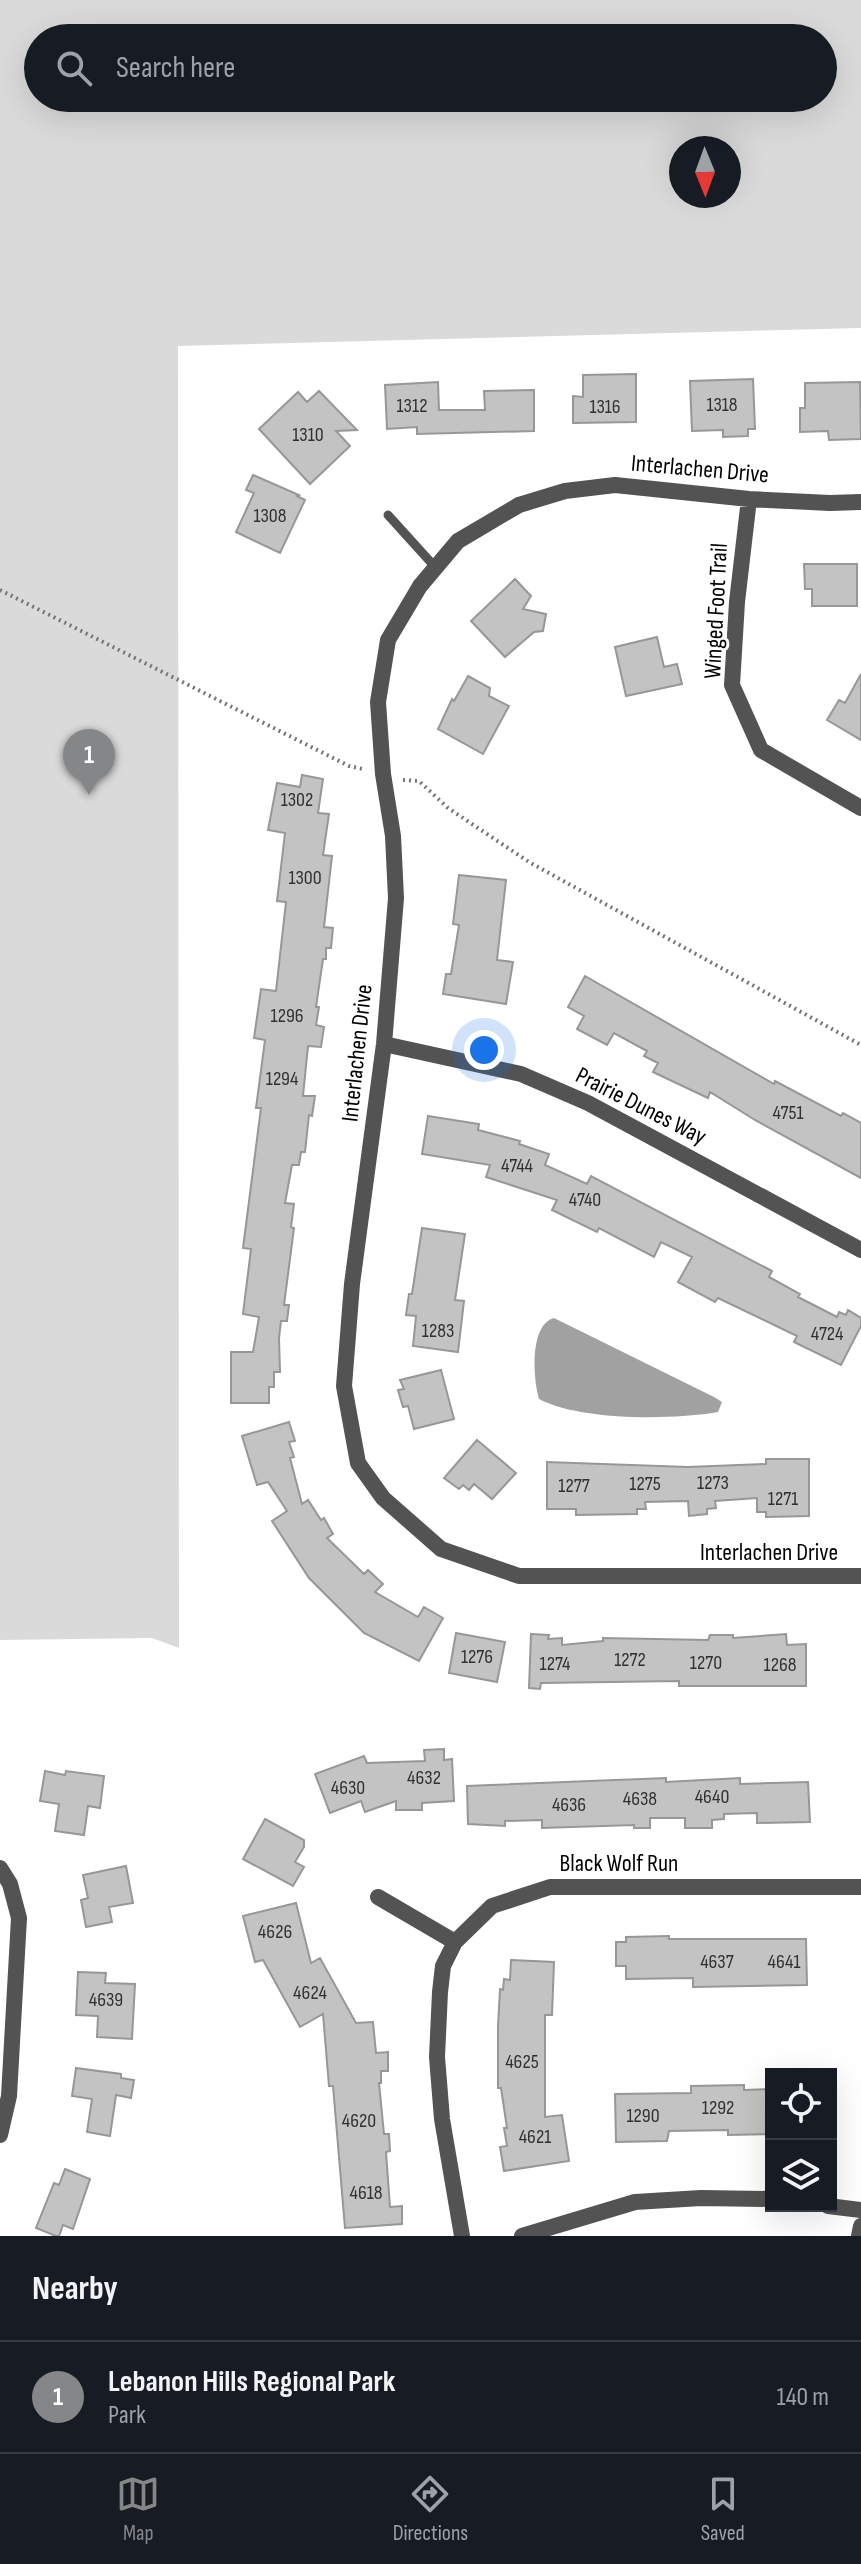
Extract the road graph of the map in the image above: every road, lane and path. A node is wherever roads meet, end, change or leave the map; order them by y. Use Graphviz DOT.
graph roads {
  1 [pos="749,499"];
  2 [pos="861,502"];
  3 [pos="388,515"];
  4 [pos="436,568"];
  5 [pos="0,590"];
  6 [pos="383,774"];
  7 [pos="861,808"];
  8 [pos="384,1044"];
  9 [pos="861,1045"];
  10 [pos="861,1250"];
  11 [pos="861,1576"];
  12 [pos="0,1868"];
  13 [pos="861,1887"];
  14 [pos="378,1897"];
  15 [pos="455,1942"];
  16 [pos="0,2135"];
  17 [pos="765,2199"];
  18 [pos="837,2207"];
  19 [pos="861,2210"];
  20 [pos="861,2226"];
  21 [pos="462,2236"];
  22 [pos="522,2236"];
  23 [pos="859,2236"];
  1 -- 2 [label="street, Interlachen Drive"];
  1 -- 4 [label="street, Interlachen Drive"];
  1 -- 7 [label="street, Winged Foot Trail"];
  3 -- 4 [label="lane"];
  4 -- 6 [label="street, Interlachen Drive"];
  5 -- 6 [label="path"];
  6 -- 8 [label="street, Interlachen Drive"];
  6 -- 9 [label="path"];
  8 -- 10 [label="street, Prairie Dunes Way"];
  8 -- 11 [label="street, Interlachen Drive"];
  12 -- 16 [label="street"];
  13 -- 15 [label="street, Black Wolf Run"];
  14 -- 15 [label="street"];
  15 -- 21 [label="street, Black Wolf Run"];
  17 -- 22 [label="street"];
  18 -- 19 [label="street"];
  20 -- 23 [label="street"];
}
